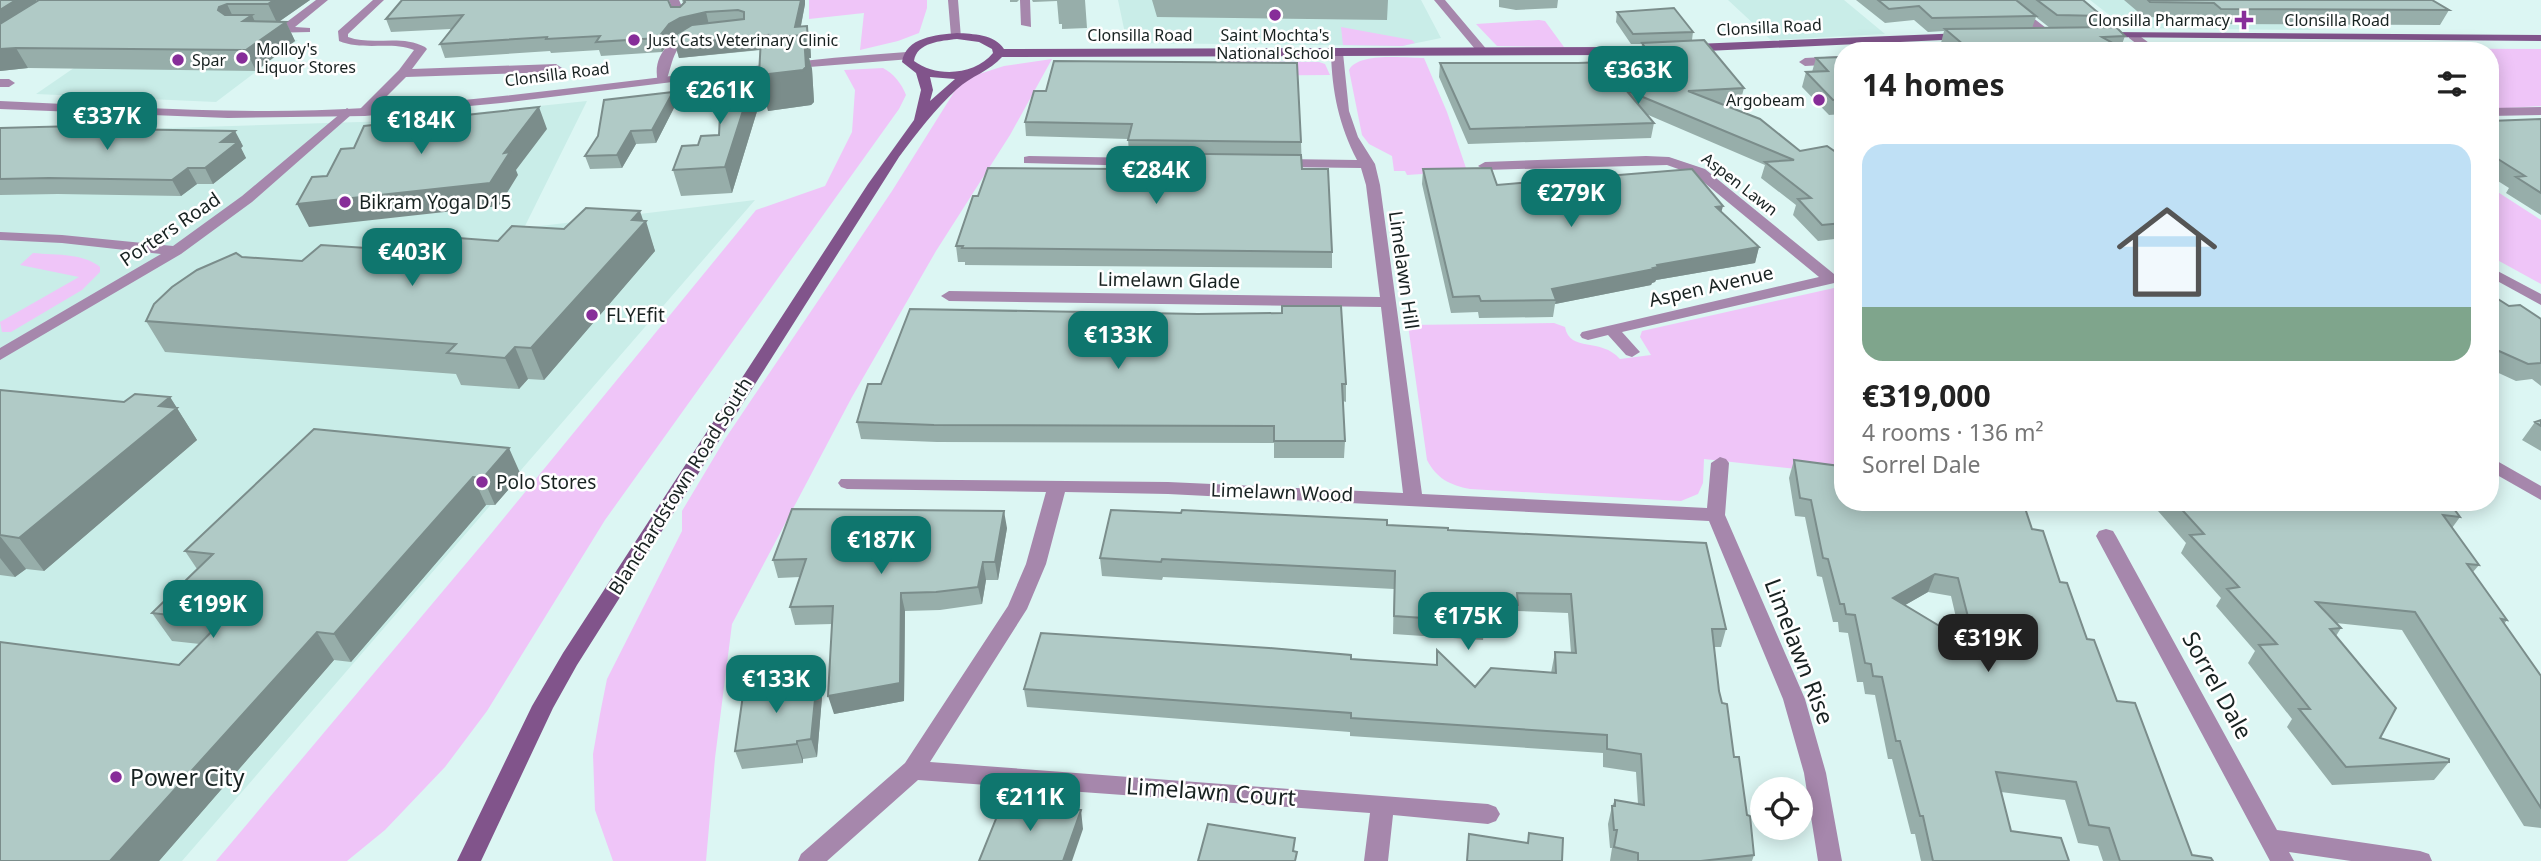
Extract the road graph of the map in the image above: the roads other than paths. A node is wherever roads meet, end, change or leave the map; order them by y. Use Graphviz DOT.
graph roads {
  1 [pos="323,0"];
  2 [pos="379,0"];
  3 [pos="674,0"];
  4 [pos="953,0"];
  5 [pos="1026,0"];
  6 [pos="1439,0"];
  7 [pos="2003,0"];
  8 [pos="680,16"];
  9 [pos="1027,25"];
  10 [pos="260,30"];
  11 [pos="283,30"];
  12 [pos="306,30"];
  13 [pos="710,32"];
  14 [pos="2026,35"];
  15 [pos="2049,35"];
  16 [pos="2063,35"];
  17 [pos="2088,35"];
  18 [pos="957,36"];
  19 [pos="1979,36"];
  20 [pos="2133,36"];
  21 [pos="2541,38"];
  22 [pos="1827,42"];
  23 [pos="2141,42"];
  24 [pos="1834,49"];
  25 [pos="999,53"];
  26 [pos="1337,53"];
  27 [pos="1484,53"];
  28 [pos="907,56"];
  29 [pos="1834,60"];
  30 [pos="1805,62"];
  31 [pos="556,68"];
  32 [pos="976,70"];
  33 [pos="922,71"];
  34 [pos="402,73"];
  35 [pos="662,79"];
  36 [pos="0,105"];
  37 [pos="2541,111"];
  38 [pos="364,112"];
  39 [pos="2499,112"];
  40 [pos="347,113"];
  41 [pos="916,126"];
  42 [pos="1029,160"];
  43 [pos="1164,162"];
  44 [pos="1271,163"];
  45 [pos="1368,164"];
  46 [pos="1485,166"];
  47 [pos="0,236"];
  48 [pos="176,251"];
  49 [pos="1834,276"];
  50 [pos="2499,276"];
  51 [pos="1834,279"];
  52 [pos="948,296"];
  53 [pos="2541,300"];
  54 [pos="1389,302"];
  55 [pos="1613,331"];
  56 [pos="1588,335"];
  57 [pos="1632,352"];
  58 [pos="0,355"];
  59 [pos="1720,463"];
  60 [pos="2499,468"];
  61 [pos="847,484"];
  62 [pos="1057,486"];
  63 [pos="2541,494"];
  64 [pos="1413,498"];
  65 [pos="1716,515"];
  66 [pos="2106,536"];
  67 [pos="913,770"];
  68 [pos="1383,804"];
  69 [pos="1488,814"];
  70 [pos="2272,839"];
  71 [pos="468,861"];
  72 [pos="810,861"];
  73 [pos="1376,861"];
  74 [pos="1830,861"];
  75 [pos="2282,861"];
  76 [pos="2420,861"];
  1 -- 11 [label="street"];
  2 -- 34 [label="street"];
  3 -- 8 [label="street"];
  4 -- 18 [label="street"];
  5 -- 9 [label="street"];
  6 -- 27 [label="street"];
  7 -- 15 [label="street"];
  10 -- 11 [label="street"];
  11 -- 12 [label="street"];
  13 -- 35 [label="street"];
  14 -- 15 [label="main road"];
  15 -- 16 [label="main road"];
  17 -- 20 [label="main road, Clonsilla Road"];
  18 -- 25 [label="main road"];
  18 -- 28 [label="main road"];
  19 -- 22 [label="main road, Clonsilla Road"];
  20 -- 21 [label="main road, Clonsilla Road"];
  20 -- 23 [label="street"];
  22 -- 24 [label="street"];
  22 -- 27 [label="main road, Clonsilla Road"];
  25 -- 26 [label="main road, Clonsilla Road"];
  25 -- 32 [label="main road, Blanchardstown Road South"];
  26 -- 27 [label="main road, Clonsilla Road"];
  26 -- 45 [label="street, Limelawn Hill"];
  28 -- 33 [label="main road"];
  28 -- 35 [label="street, Clonsilla Road"];
  29 -- 30 [label="street"];
  31 -- 34 [label="street"];
  32 -- 33 [label="main road"];
  32 -- 41 [label="main road, Blanchardstown Road South"];
  33 -- 41 [label="main road, Blanchardstown Road South"];
  34 -- 38 [label="street"];
  35 -- 38 [label="street, Clonsilla Road"];
  36 -- 40 [label="street, Clonsilla Road"];
  37 -- 39 [label="street"];
  38 -- 40 [label="street, Clonsilla Road"];
  40 -- 48 [label="street, Porters Road"];
  41 -- 71 [label="main road, Blanchardstown Road South"];
  42 -- 43 [label="street"];
  44 -- 45 [label="street"];
  45 -- 54 [label="street, Limelawn Hill"];
  46 -- 49 [label="street, Aspen Lawn"];
  47 -- 48 [label="street"];
  48 -- 58 [label="street, Porters Road"];
  50 -- 53 [label="street"];
  51 -- 55 [label="street, Aspen Avenue"];
  52 -- 54 [label="street, Limelawn Glade"];
  54 -- 64 [label="street, Limelawn Hill"];
  55 -- 56 [label="street, Aspen Avenue"];
  55 -- 57 [label="street"];
  59 -- 65 [label="street, Limelawn Rise"];
  60 -- 63 [label="street"];
  61 -- 62 [label="street, Limelawn Wood"];
  62 -- 64 [label="street, Limelawn Wood"];
  62 -- 67 [label="street"];
  64 -- 65 [label="street, Limelawn Wood"];
  65 -- 74 [label="street, Limelawn Rise"];
  66 -- 70 [label="street, Sorrel Dale"];
  67 -- 68 [label="street, Limelawn Court"];
  67 -- 72 [label="street"];
  68 -- 69 [label="street, Limelawn Court"];
  68 -- 73 [label="street"];
  70 -- 75 [label="street, Sorrel Dale"];
  70 -- 76 [label="street"];
}
